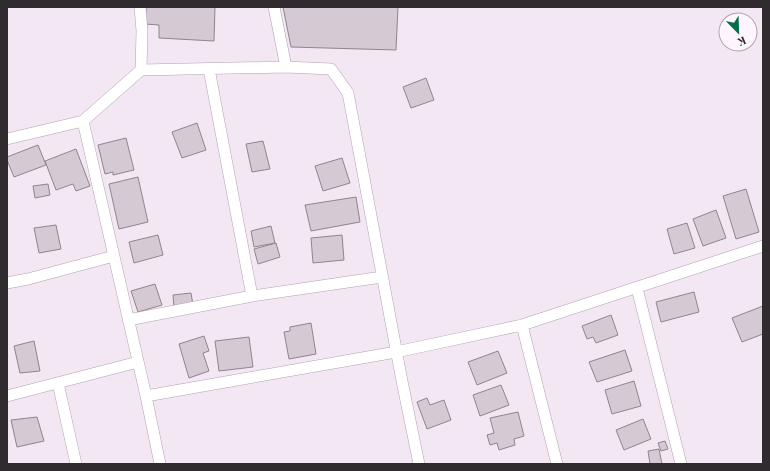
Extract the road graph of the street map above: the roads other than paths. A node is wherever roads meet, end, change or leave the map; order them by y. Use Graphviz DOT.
graph roads {
  1 [pos="140,7"];
  2 [pos="274,7"];
  3 [pos="286,67"];
  4 [pos="209,69"];
  5 [pos="141,70"];
  6 [pos="83,121"];
  7 [pos="7,138"];
  8 [pos="763,246"];
  9 [pos="114,256"];
  10 [pos="382,277"];
  11 [pos="7,283"];
  12 [pos="637,288"];
  13 [pos="252,296"];
  14 [pos="128,320"];
  15 [pos="522,325"];
  16 [pos="396,352"];
  17 [pos="138,362"];
  18 [pos="58,383"];
  19 [pos="7,396"];
  20 [pos="146,396"];
  21 [pos="76,464"];
  22 [pos="160,464"];
  23 [pos="419,464"];
  24 [pos="557,464"];
  25 [pos="681,464"];
  1 -- 5 [label="street"];
  2 -- 3 [label="street"];
  3 -- 4 [label="street"];
  3 -- 10 [label="street"];
  4 -- 5 [label="street"];
  4 -- 13 [label="street"];
  5 -- 6 [label="street"];
  6 -- 7 [label="street"];
  6 -- 9 [label="street"];
  8 -- 12 [label="street"];
  9 -- 11 [label="street"];
  9 -- 14 [label="street"];
  10 -- 13 [label="street"];
  10 -- 16 [label="street"];
  12 -- 15 [label="street"];
  12 -- 25 [label="street"];
  13 -- 14 [label="street"];
  14 -- 17 [label="street"];
  15 -- 16 [label="street"];
  15 -- 24 [label="street"];
  16 -- 20 [label="street"];
  16 -- 23 [label="street"];
  17 -- 18 [label="street"];
  17 -- 20 [label="street"];
  18 -- 19 [label="street"];
  18 -- 21 [label="street"];
  20 -- 22 [label="street"];
}
